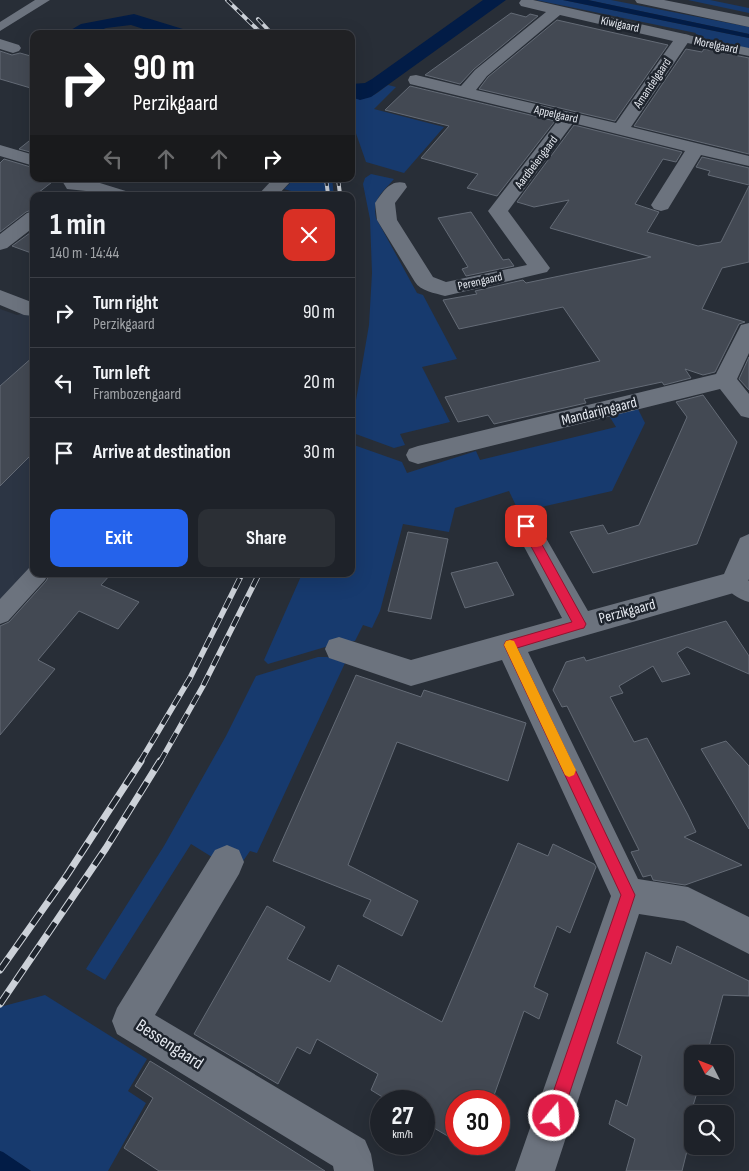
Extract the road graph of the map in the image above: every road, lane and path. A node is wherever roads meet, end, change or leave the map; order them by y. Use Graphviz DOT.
graph roads {
  1 [pos="44,0"];
  2 [pos="642,0"];
  3 [pos="526,4"];
  4 [pos="557,10"];
  5 [pos="749,22"];
  6 [pos="0,27"];
  7 [pos="682,38"];
  8 [pos="749,52"];
  9 [pos="416,80"];
  10 [pos="465,92"];
  11 [pos="569,117"];
  12 [pos="621,129"];
  13 [pos="696,148"];
  14 [pos="0,150"];
  15 [pos="30,160"];
  16 [pos="749,161"];
  17 [pos="281,182"];
  18 [pos="68,187"];
  19 [pos="398,187"];
  20 [pos="109,192"];
  21 [pos="270,192"];
  22 [pos="661,205"];
  23 [pos="502,206"];
  24 [pos="30,220"];
  25 [pos="0,244"];
  26 [pos="0,298"];
  27 [pos="30,309"];
  28 [pos="749,330"];
  29 [pos="726,380"];
  30 [pos="749,410"];
  31 [pos="418,455"];
  32 [pos="526,526"];
  33 [pos="749,545"];
  34 [pos="34,577"];
  35 [pos="742,588"];
  36 [pos="0,614"];
  37 [pos="580,624"];
  38 [pos="510,645"];
  39 [pos="339,649"];
  40 [pos="227,862"];
  41 [pos="628,895"];
  42 [pos="749,936"];
  43 [pos="354,1171"];
  44 [pos="535,1171"];
  1 -- 6 [label="street"];
  2 -- 5 [label="street"];
  3 -- 4 [label="street, Kiwigaard"];
  4 -- 7 [label="street, Kiwigaard"];
  4 -- 10 [label="street"];
  7 -- 8 [label="street, Morelgaard"];
  7 -- 12 [label="street, Amandelgaard"];
  9 -- 10 [label="street, Appelgaard"];
  10 -- 11 [label="street, Appelgaard"];
  11 -- 12 [label="street, Appelgaard"];
  11 -- 23 [label="street, Aardbeiengaard"];
  12 -- 13 [label="street, Appelgaard"];
  13 -- 16 [label="street, Appelgaard"];
  13 -- 22 [label="street"];
  14 -- 15 [label="street"];
  17 -- 21 [label="street"];
  18 -- 20 [label="street"];
  19 -- 23 [label="street, Perengaard"];
  24 -- 25 [label="street"];
  26 -- 27 [label="street"];
  28 -- 29 [label="street"];
  29 -- 30 [label="street"];
  29 -- 31 [label="street, Mandarijngaard"];
  32 -- 37 [label="street"];
  33 -- 35 [label="street, Perzikgaard"];
  34 -- 36 [label="street"];
  35 -- 37 [label="street, Perzikgaard"];
  37 -- 38 [label="street, Perzikgaard"];
  38 -- 39 [label="street, Perzikgaard"];
  38 -- 41 [label="street"];
  40 -- 43 [label="street, Bessengaard"];
  41 -- 42 [label="street"];
  41 -- 44 [label="street"];
}
